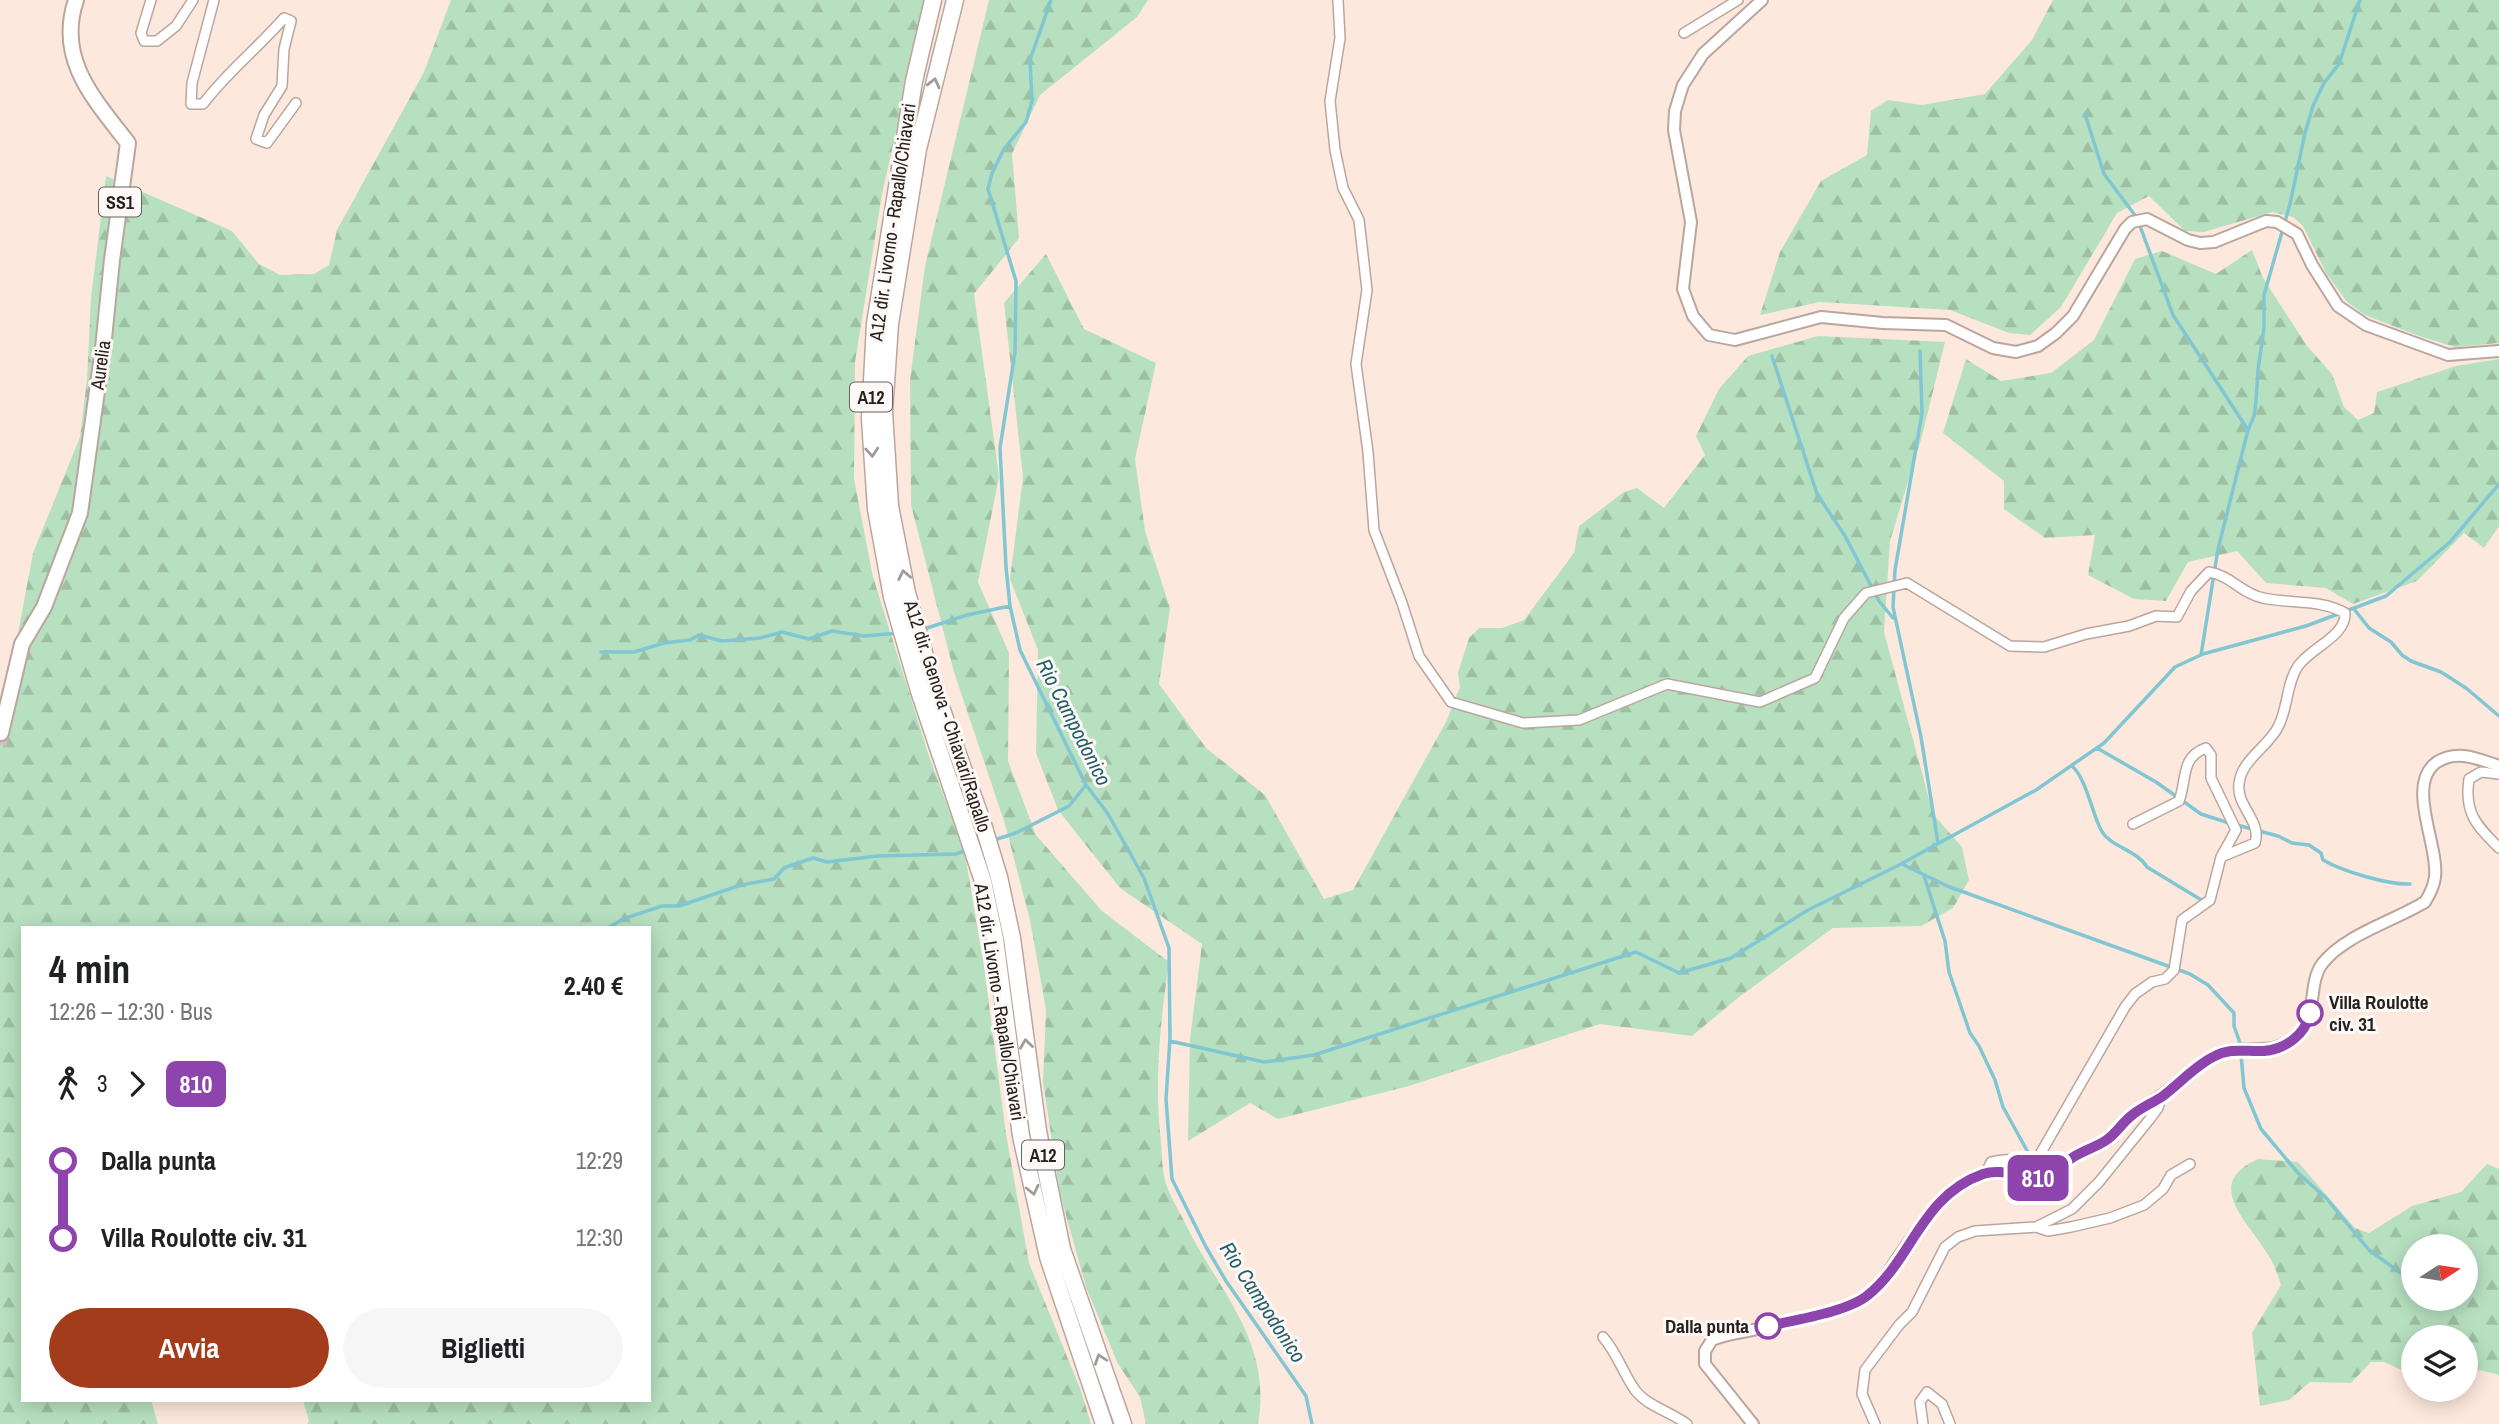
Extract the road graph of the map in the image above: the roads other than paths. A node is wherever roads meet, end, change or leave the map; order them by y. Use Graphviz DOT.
graph roads {
  1 [pos="76,0"];
  2 [pos="81,0"];
  3 [pos="151,0"];
  4 [pos="193,0"];
  5 [pos="214,0"];
  6 [pos="933,0"];
  7 [pos="955,0"];
  8 [pos="1338,0"];
  9 [pos="1738,0"];
  10 [pos="1762,0"];
  11 [pos="71,15"];
  12 [pos="1684,33"];
  13 [pos="296,103"];
  14 [pos="910,148"];
  15 [pos="888,288"];
  16 [pos="2499,351"];
  17 [pos="1,733"];
  18 [pos="2499,766"];
  19 [pos="2499,774"];
  20 [pos="2133,824"];
  21 [pos="2499,848"];
  22 [pos="2221,857"];
  23 [pos="991,879"];
  24 [pos="2161,1097"];
  25 [pos="2190,1164"];
  26 [pos="1986,1173"];
  27 [pos="2036,1227"];
  28 [pos="1603,1337"];
  29 [pos="1104,1424"];
  30 [pos="1123,1424"];
  31 [pos="1687,1424"];
  32 [pos="1753,1424"];
  33 [pos="1875,1424"];
  34 [pos="1923,1424"];
  35 [pos="1951,1424"];
  1 -- 11 [label="main road, Aurelia / SS1"];
  2 -- 11 [label="street"];
  3 -- 4 [label="street"];
  5 -- 13 [label="street"];
  6 -- 14 [label="highway, A12 dir. Livorno - Rapallo/Chiavari / A12"];
  14 -- 7 [label="highway, A12, one-way"];
  8 -- 22 [label="street"];
  9 -- 12 [label="street"];
  10 -- 16 [label="street"];
  11 -- 17 [label="main road, Aurelia / SS1"];
  14 -- 15 [label="highway, A12 dir. Livorno - Rapallo/Chiavari / A12"];
  15 -- 23 [label="highway, A12 dir. Genova - Chiavari/Rapallo / A12"];
  18 -- 24 [label="street"];
  19 -- 21 [label="street"];
  20 -- 22 [label="street"];
  22 -- 26 [label="street"];
  23 -- 29 [label="highway, A12 dir. Livorno - Rapallo/Chiavari / A12, one-way"];
  30 -- 23 [label="highway, A12 dir. Genova - Chiavari/Rapallo / A12, one-way"];
  24 -- 26 [label="street"];
  24 -- 27 [label="street"];
  25 -- 27 [label="street"];
  26 -- 32 [label="street"];
  27 -- 33 [label="street"];
  28 -- 31 [label="street"];
  34 -- 35 [label="street"];
}
